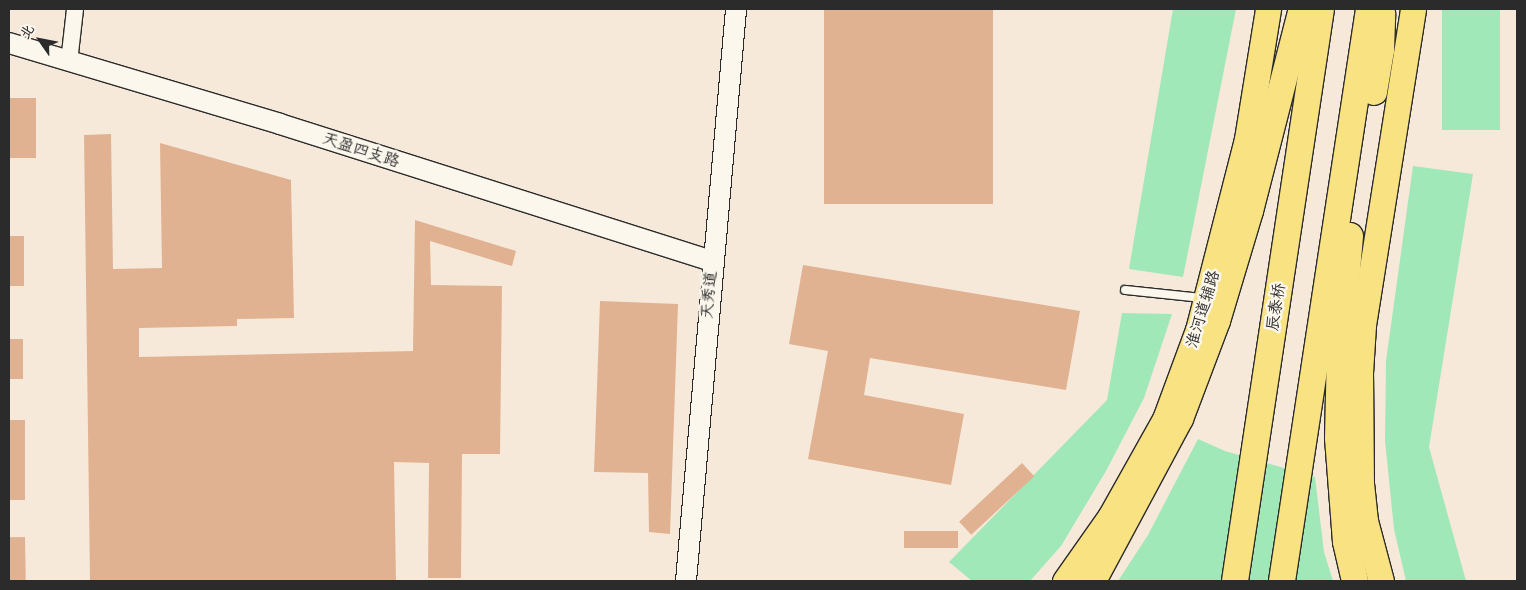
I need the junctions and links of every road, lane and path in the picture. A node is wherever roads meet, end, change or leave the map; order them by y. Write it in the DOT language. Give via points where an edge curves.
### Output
graph roads {
  1 [pos="75,9"];
  2 [pos="736,9"];
  3 [pos="1268,9"];
  4 [pos="1302,9"];
  5 [pos="1369,9"];
  6 [pos="1382,9"];
  7 [pos="1413,9"];
  8 [pos="1311,27"];
  9 [pos="9,43"];
  10 [pos="1372,46"];
  11 [pos="69,62"];
  12 [pos="712,261"];
  13 [pos="1125,290"];
  14 [pos="1208,298"];
  15 [pos="686,581"];
  16 [pos="1065,581"];
  17 [pos="1093,581"];
  18 [pos="1235,581"];
  19 [pos="1282,581"];
  20 [pos="1355,581"];
  21 [pos="1381,581"];
  1 -- 11 [label="street"];
  2 -- 12 [label="street, 天秀道"];
  3 -- 14 [label="main road, 淮河道辅路" via="1248,139"];
  4 -- 8 [label="highway"];
  5 -- 10 [label="highway"];
  6 -- 10 [label="highway"];
  7 -- 21 [label="main road" via="1363,325 1360,373 1361,485 1365,522"];
  8 -- 17 [label="highway" via="1217,321 1180,419"];
  8 -- 18 [label="highway, 辰泰桥"];
  9 -- 11 [label="street, 天盈四支路"];
  10 -- 19 [label="highway"];
  10 -- 20 [label="highway" via="1340,350 1340,488 1346,542"];
  11 -- 12 [label="street, 天盈四支路" via="280,124"];
  12 -- 15 [label="street, 天秀道"];
  13 -- 14 [label="lane"];
  14 -- 16 [label="main road, 淮河道辅路" via="1164,419 1110,517"];
}
